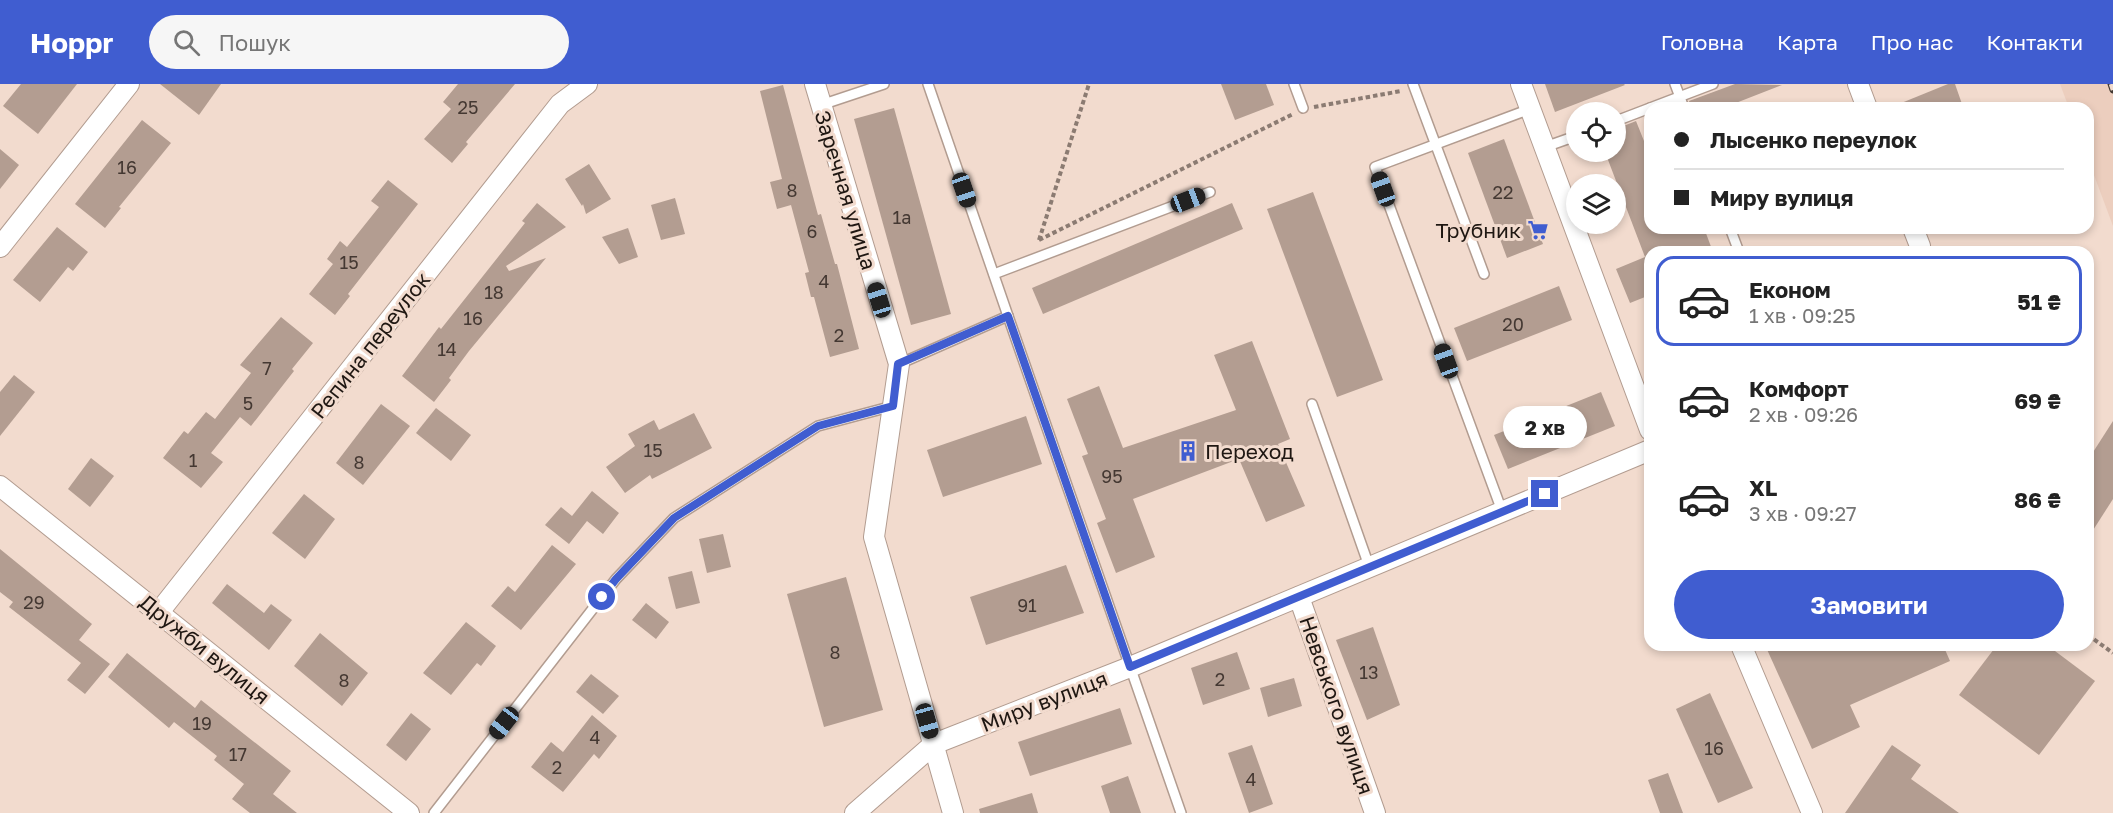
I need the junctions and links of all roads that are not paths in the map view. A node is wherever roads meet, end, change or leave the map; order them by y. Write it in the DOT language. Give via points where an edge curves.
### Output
graph roads {
  1 [pos="129,84"];
  2 [pos="587,84"];
  3 [pos="814,84"];
  4 [pos="884,84"];
  5 [pos="928,84"];
  6 [pos="1294,84"];
  7 [pos="1521,84"];
  8 [pos="1675,84"];
  9 [pos="1713,84"];
  10 [pos="1858,84"];
  11 [pos="1414,86"];
  12 [pos="1680,97"];
  13 [pos="1666,102"];
  14 [pos="1682,102"];
  15 [pos="1865,102"];
  16 [pos="820,105"];
  17 [pos="1304,108"];
  18 [pos="1530,109"];
  19 [pos="1644,110"];
  20 [pos="1626,117"];
  21 [pos="1566,140"];
  22 [pos="1436,144"];
  23 [pos="1545,147"];
  24 [pos="1210,192"];
  25 [pos="0,248"];
  26 [pos="994,274"];
  27 [pos="1484,274"];
  28 [pos="1008,316"];
  29 [pos="898,364"];
  30 [pos="1312,404"];
  31 [pos="893,406"];
  32 [pos="1644,414"];
  33 [pos="1644,452"];
  34 [pos="0,486"];
  35 [pos="1502,511"];
  36 [pos="1370,566"];
  37 [pos="1299,597"];
  38 [pos="159,612"];
  39 [pos="1743,651"];
  40 [pos="1130,667"];
  41 [pos="934,744"];
  42 [pos="409,813"];
  43 [pos="434,813"];
  44 [pos="855,813"];
  45 [pos="953,813"];
  46 [pos="1181,813"];
  47 [pos="1375,813"];
  48 [pos="1812,813"];
  1 -- 25 [label="street"];
  2 -- 38 [label="street, Репина переулок" via="560,104"];
  3 -- 16 [label="street, Заречная улица"];
  4 -- 16 [label="lane"];
  5 -- 26 [label="lane"];
  6 -- 17 [label="lane"];
  7 -- 18 [label="street"];
  8 -- 12 [label="lane"];
  9 -- 12 [label="lane"];
  10 -- 15 [label="street"];
  11 -- 22 [label="lane"];
  12 -- 13 [label="lane"];
  12 -- 14 [label="lane"];
  16 -- 29 [label="street, Заречная улица"];
  18 -- 22 [label="lane"];
  18 -- 23 [label="street"];
  19 -- 20 [label="lane"];
  21 -- 23 [label="lane"];
  22 -- 27 [label="lane"];
  22 -- 35 [label="lane" via="1375,167"];
  23 -- 32 [label="street"];
  24 -- 26 [label="lane"];
  26 -- 28 [label="lane"];
  28 -- 29 [label="lane"];
  28 -- 40 [label="lane"];
  29 -- 31 [label="street"];
  30 -- 36 [label="lane"];
  31 -- 41 [label="street" via="874,537"];
  31 -- 43 [label="lane" via="818,426 674,518 616,579"];
  33 -- 35 [label="street, Миру вулиця"];
  34 -- 38 [label="street, Дружби вулиця"];
  35 -- 36 [label="street, Миру вулиця"];
  36 -- 37 [label="street, Миру вулиця"];
  37 -- 40 [label="street, Миру вулиця"];
  37 -- 47 [label="street, Невського вулиця"];
  38 -- 42 [label="street, Дружби вулиця"];
  39 -- 48 [label="street"];
  40 -- 41 [label="street, Миру вулиця"];
  40 -- 46 [label="lane"];
  41 -- 44 [label="street, Миру вулиця"];
  41 -- 45 [label="street"];
}
